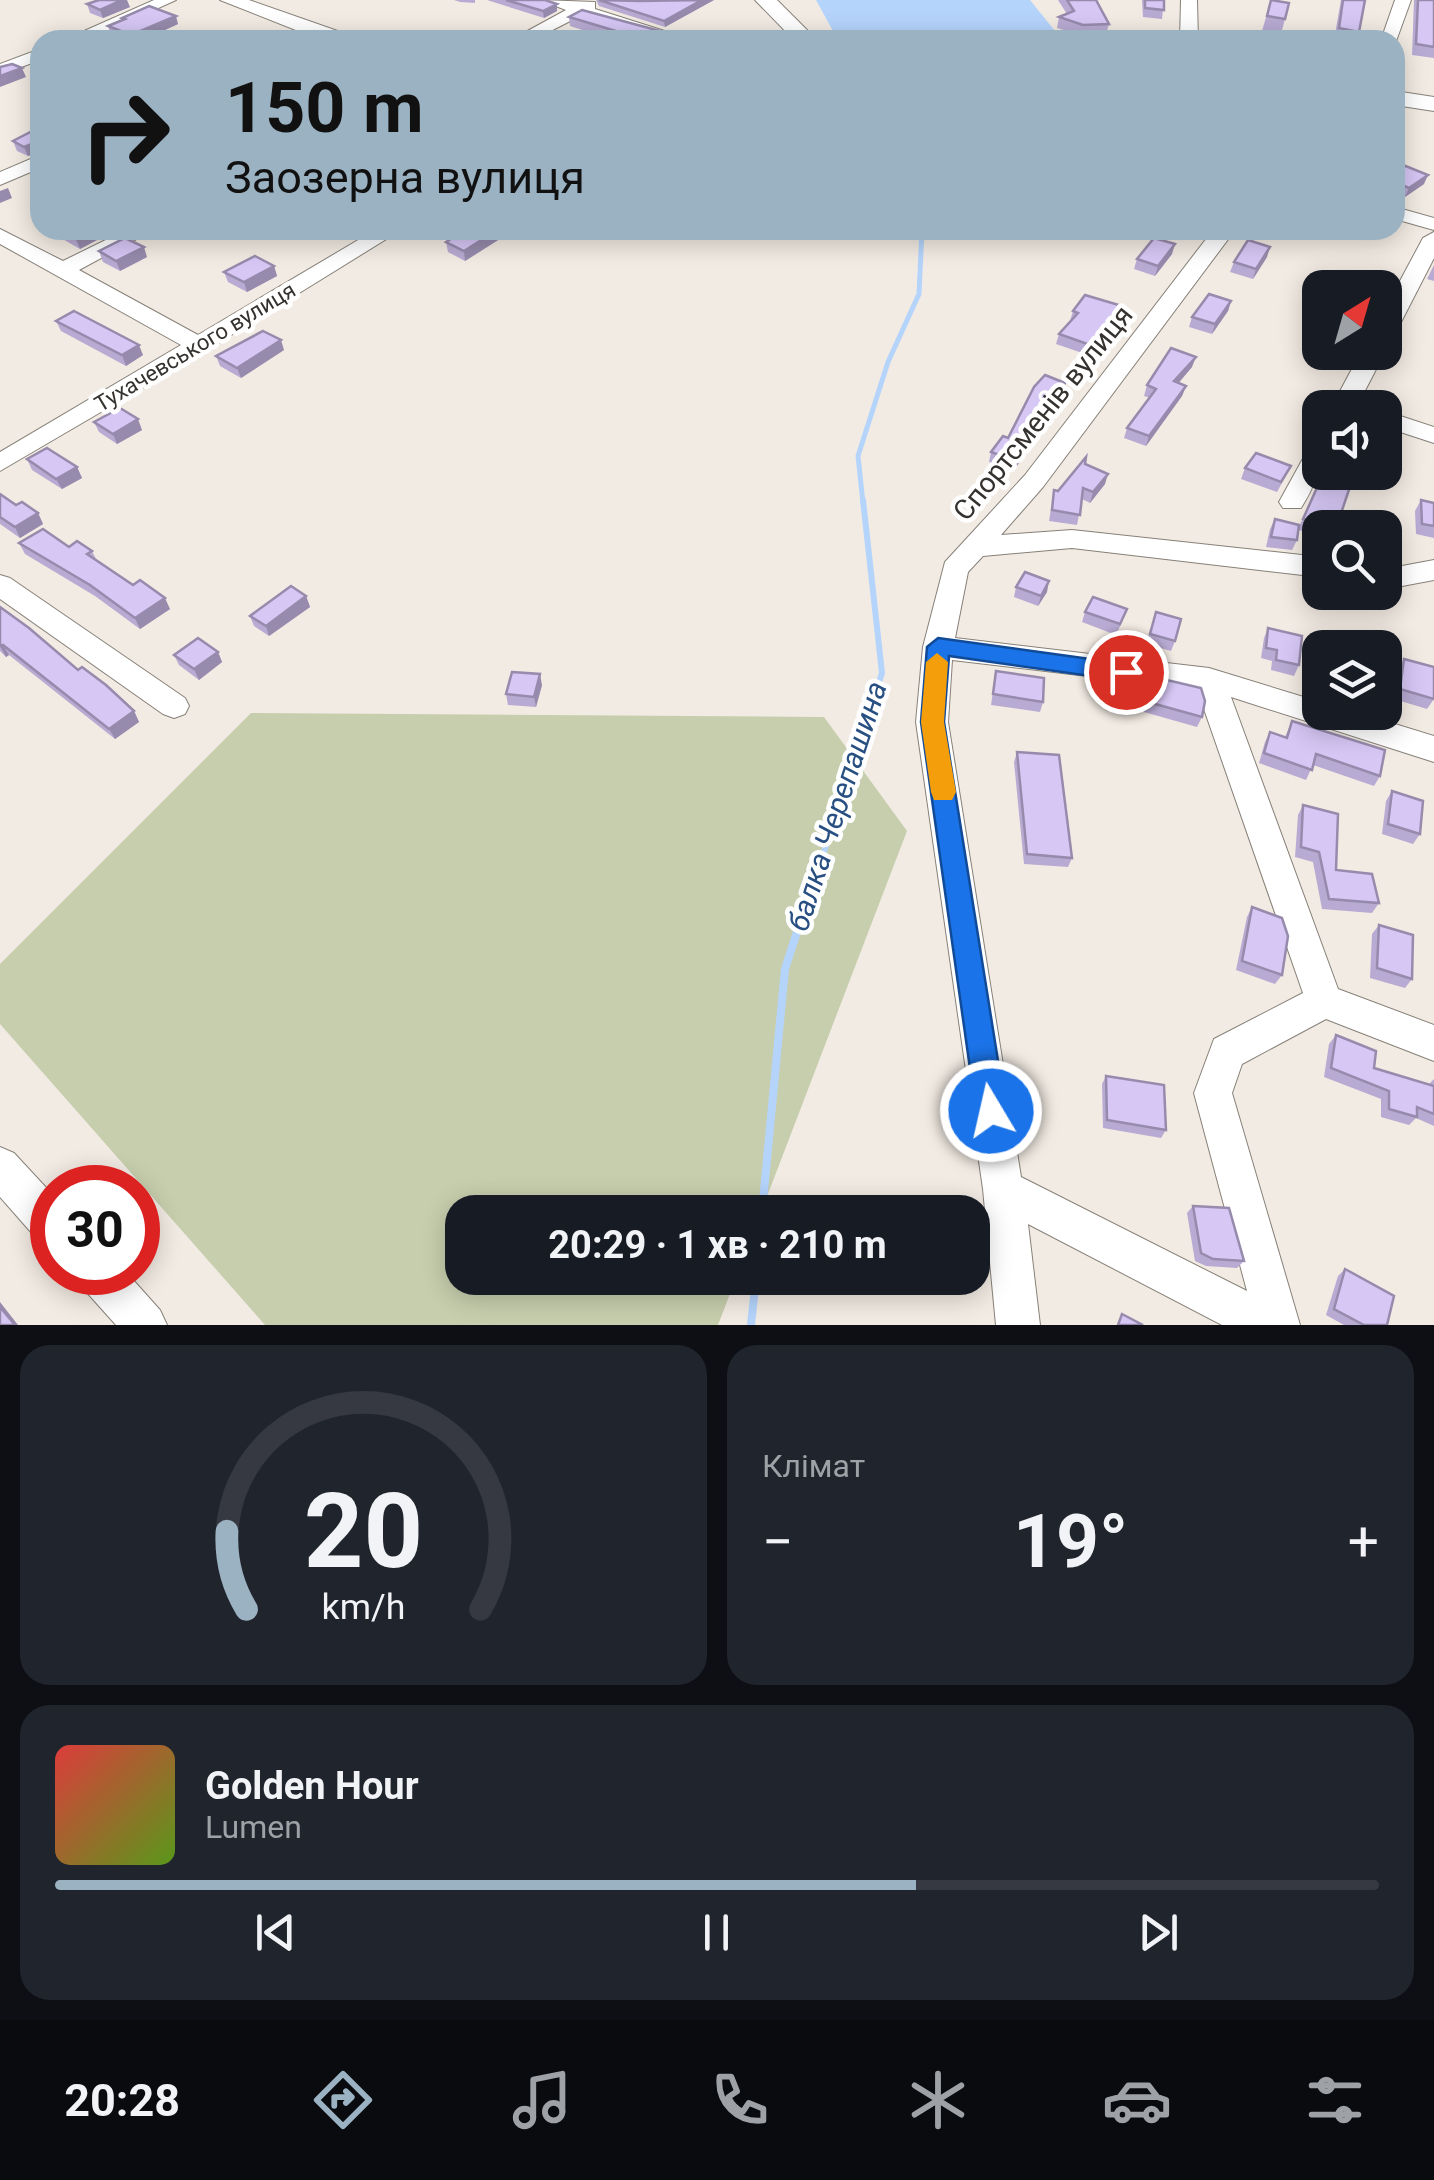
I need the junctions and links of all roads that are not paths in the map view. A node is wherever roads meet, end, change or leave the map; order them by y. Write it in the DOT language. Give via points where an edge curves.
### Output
graph roads {
  1 [pos="168,0"];
  2 [pos="230,0"];
  3 [pos="548,0"];
  4 [pos="598,0"];
  5 [pos="765,0"];
  6 [pos="1189,0"];
  7 [pos="1403,0"];
  8 [pos="580,10"];
  9 [pos="97,30"];
  10 [pos="305,30"];
  11 [pos="540,30"];
  12 [pos="649,30"];
  13 [pos="796,30"];
  14 [pos="1189,30"];
  15 [pos="1393,30"];
  16 [pos="0,52"];
  17 [pos="30,58"];
  18 [pos="30,58"];
  19 [pos="0,70"];
  20 [pos="1405,100"];
  21 [pos="1434,104"];
  22 [pos="30,166"];
  23 [pos="0,179"];
  24 [pos="1434,201"];
  25 [pos="1405,214"];
  26 [pos="1405,216"];
  27 [pos="1434,224"];
  28 [pos="0,235"];
  29 [pos="1434,238"];
  30 [pos="122,240"];
  31 [pos="373,240"];
  32 [pos="1216,240"];
  33 [pos="64,270"];
  34 [pos="1402,298"];
  35 [pos="199,345"];
  36 [pos="1402,425"];
  37 [pos="1434,435"];
  38 [pos="0,463"];
  39 [pos="1302,483"];
  40 [pos="1292,502"];
  41 [pos="974,547"];
  42 [pos="1302,565"];
  43 [pos="1434,570"];
  44 [pos="1402,576"];
  45 [pos="0,585"];
  46 [pos="938,647"];
  47 [pos="1209,680"];
  48 [pos="174,706"];
  49 [pos="1434,749"];
  50 [pos="1324,1001"];
  51 [pos="1434,1043"];
  52 [pos="0,1167"];
  53 [pos="1003,1189"];
  54 [pos="30,1200"];
  55 [pos="118,1295"];
  56 [pos="145,1325"];
  57 [pos="1018,1325"];
  58 [pos="1267,1325"];
  59 [pos="1278,1325"];
  1 -- 9 [label="street"];
  2 -- 10 [label="main road"];
  3 -- 8 [label="street"];
  4 -- 8 [label="street"];
  5 -- 13 [label="main road"];
  6 -- 14 [label="street"];
  7 -- 15 [label="street"];
  8 -- 11 [label="street"];
  8 -- 12 [label="street"];
  16 -- 17 [label="street"];
  18 -- 19 [label="street"];
  20 -- 21 [label="main road"];
  22 -- 23 [label="street"];
  24 -- 25 [label="street"];
  26 -- 27 [label="street"];
  28 -- 33 [label="street"];
  29 -- 34 [label="street"];
  30 -- 33 [label="street"];
  31 -- 35 [label="street, Тухачевського вулиця"];
  32 -- 41 [label="street, Спортсменів вулиця" via="1034,481"];
  33 -- 35 [label="street"];
  35 -- 38 [label="street, Тухачевського вулиця"];
  36 -- 37 [label="street"];
  39 -- 40 [label="street"];
  41 -- 42 [label="street" via="1072,539"];
  41 -- 46 [label="street, Спортсменів вулиця" via="954,569"];
  43 -- 44 [label="street"];
  45 -- 48 [label="street"];
  46 -- 47 [label="street"];
  46 -- 53 [label="street, Спортсменів вулиця" via="932,722"];
  47 -- 49 [label="street"];
  47 -- 50 [label="street"];
  50 -- 51 [label="street"];
  50 -- 59 [label="street" via="1227,1052 1214,1093"];
  52 -- 54 [label="street"];
  53 -- 57 [label="street, Спортсменів вулиця"];
  53 -- 58 [label="street"];
  55 -- 56 [label="street"];
}
